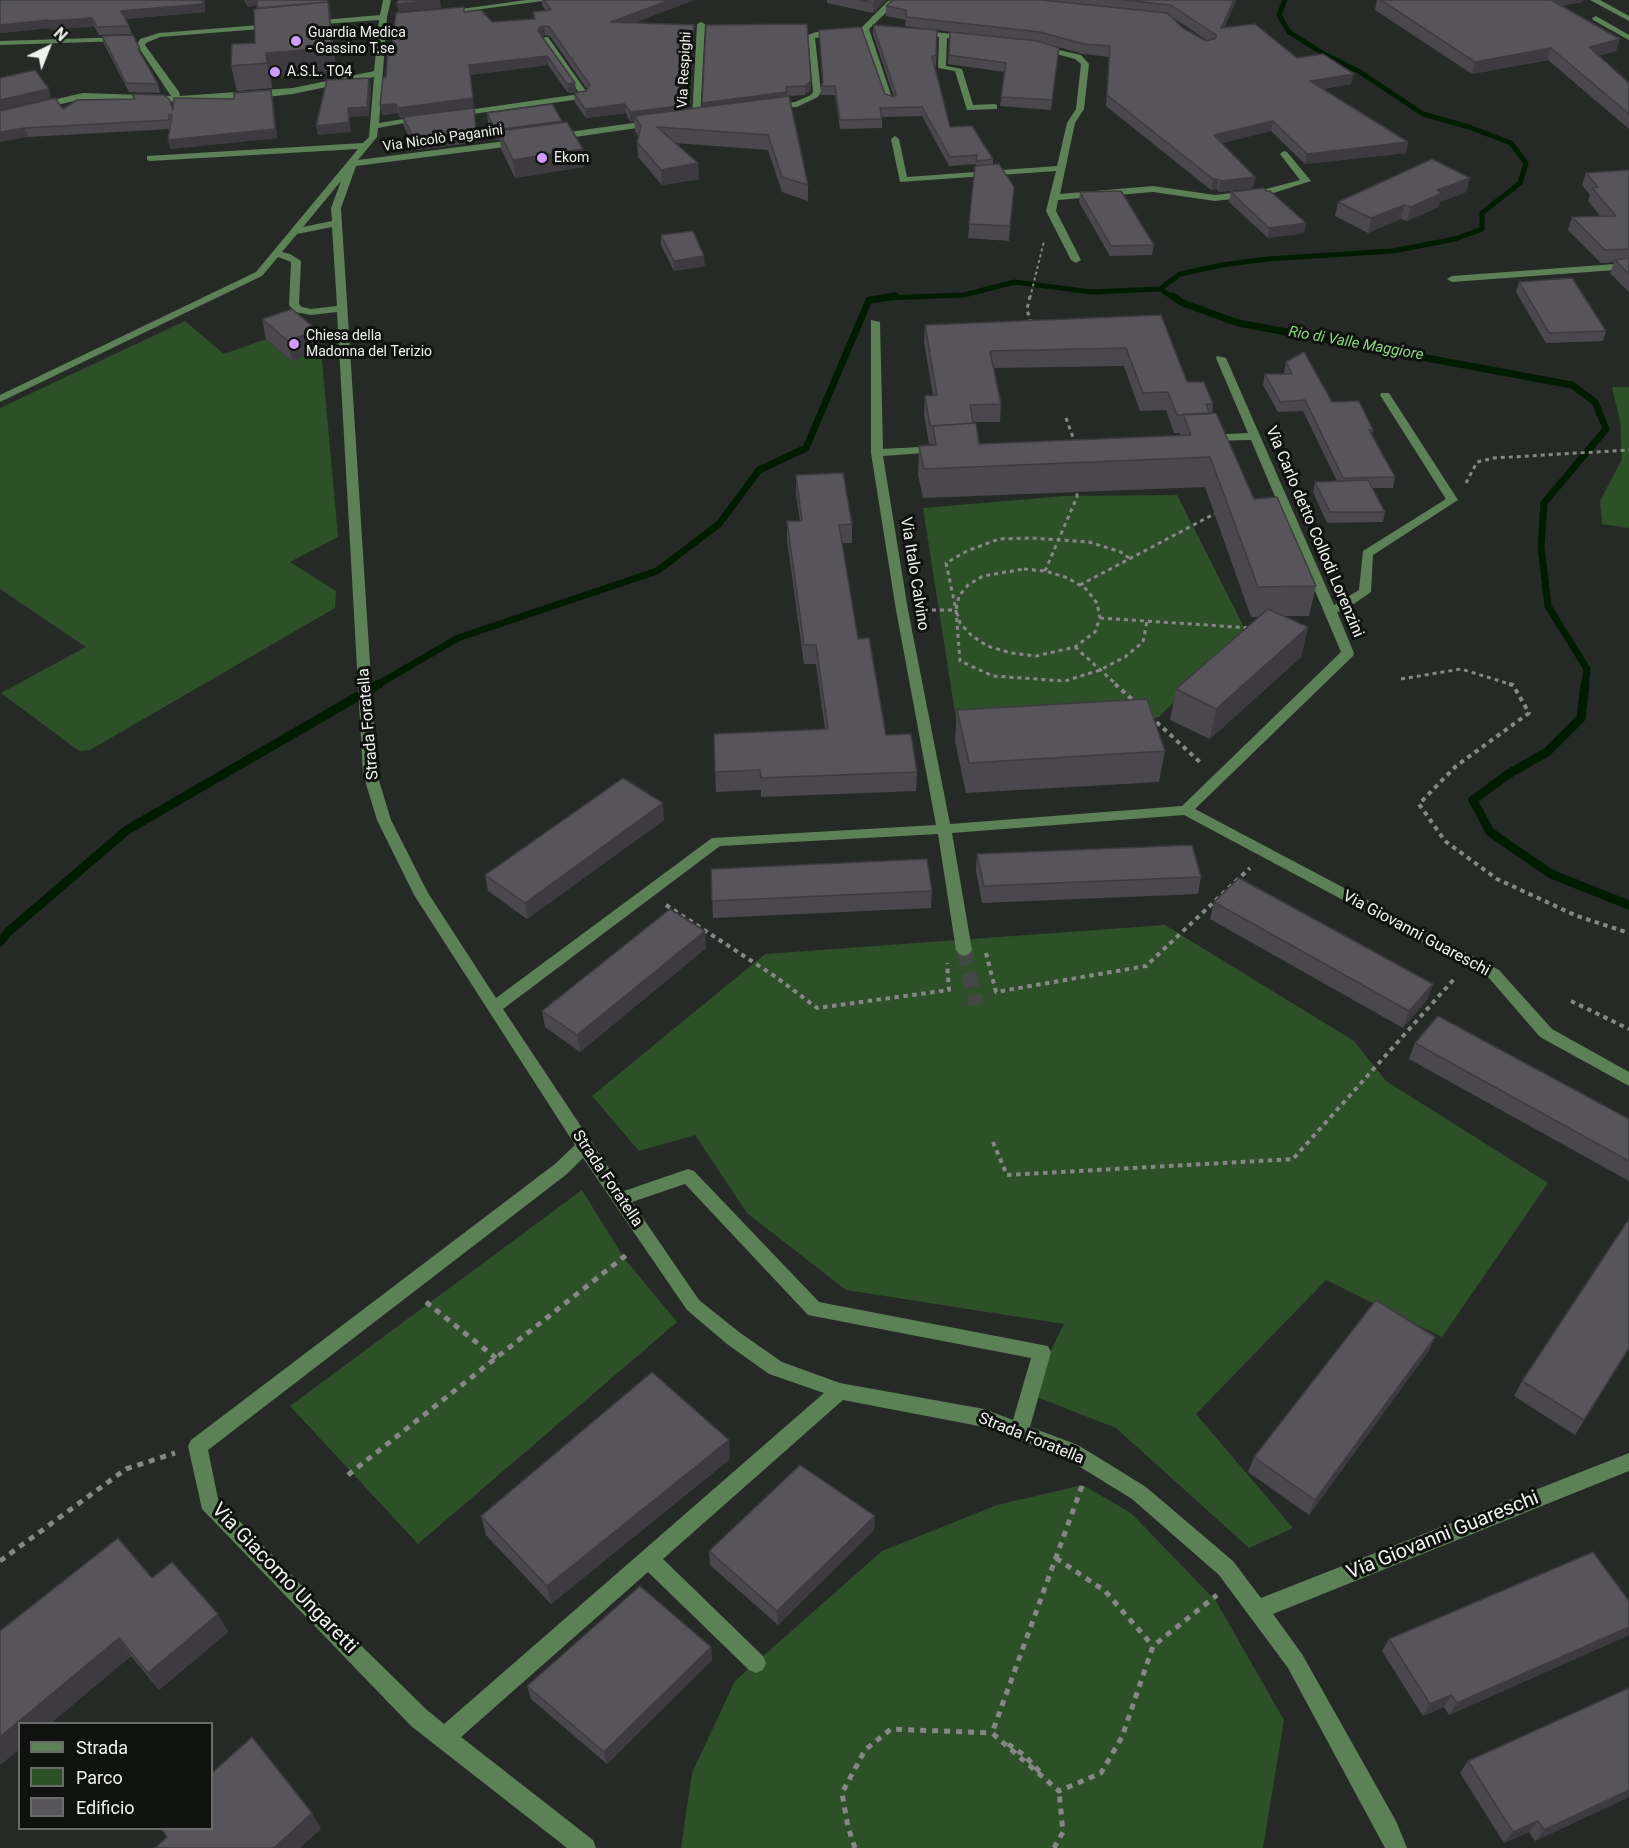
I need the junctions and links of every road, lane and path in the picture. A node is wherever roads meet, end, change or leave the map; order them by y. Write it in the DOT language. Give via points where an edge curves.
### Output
graph roads {
  1 [pos="387,0"];
  2 [pos="546,0"];
  3 [pos="901,0"];
  4 [pos="1594,0"];
  5 [pos="429,14"];
  6 [pos="383,18"];
  7 [pos="394,18"];
  8 [pos="1596,18"];
  9 [pos="1629,19"];
  10 [pos="302,23"];
  11 [pos="701,24"];
  12 [pos="278,25"];
  13 [pos="866,28"];
  14 [pos="878,28"];
  15 [pos="910,32"];
  16 [pos="943,35"];
  17 [pos="150,38"];
  18 [pos="1629,38"];
  19 [pos="545,39"];
  20 [pos="975,39"];
  21 [pos="0,43"];
  22 [pos="1028,45"];
  23 [pos="379,73"];
  24 [pos="176,99"];
  25 [pos="891,102"];
  26 [pos="994,107"];
  27 [pos="764,108"];
  28 [pos="0,115"];
  29 [pos="444,116"];
  30 [pos="707,116"];
  31 [pos="433,118"];
  32 [pos="696,118"];
  33 [pos="684,119"];
  34 [pos="661,123"];
  35 [pos="374,126"];
  36 [pos="544,139"];
  37 [pos="896,139"];
  38 [pos="532,140"];
  39 [pos="365,146"];
  40 [pos="1284,154"];
  41 [pos="150,158"];
  42 [pos="352,163"];
  43 [pos="1060,168"];
  44 [pos="1054,196"];
  45 [pos="336,208"];
  46 [pos="307,216"];
  47 [pos="336,223"];
  48 [pos="294,232"];
  49 [pos="276,254"];
  50 [pos="1076,260"];
  51 [pos="1629,266"];
  52 [pos="1034,278"];
  53 [pos="1452,279"];
  54 [pos="341,308"];
  55 [pos="875,322"];
  56 [pos="1033,330"];
  57 [pos="1221,358"];
  58 [pos="1385,395"];
  59 [pos="0,399"];
  60 [pos="1066,418"];
  61 [pos="1255,436"];
  62 [pos="1198,438"];
  63 [pos="946,449"];
  64 [pos="1629,450"];
  65 [pos="877,453"];
  66 [pos="1075,453"];
  67 [pos="1076,486"];
  68 [pos="1462,491"];
  69 [pos="1229,511"];
  70 [pos="1059,540"];
  71 [pos="1129,558"];
  72 [pos="1046,571"];
  73 [pos="1080,585"];
  74 [pos="902,610"];
  75 [pos="956,610"];
  76 [pos="1329,610"];
  77 [pos="1100,618"];
  78 [pos="1147,621"];
  79 [pos="1260,628"];
  80 [pos="1075,647"];
  81 [pos="1100,670"];
  82 [pos="1401,680"];
  83 [pos="1218,778"];
  84 [pos="1186,810"];
  85 [pos="944,829"];
  86 [pos="1265,853"];
  87 [pos="648,892"];
  88 [pos="1629,933"];
  89 [pos="964,950"];
  90 [pos="1469,962"];
  91 [pos="949,990"];
  92 [pos="1571,1001"];
  93 [pos="493,1008"];
  94 [pos="1629,1029"];
  95 [pos="1629,1080"];
  96 [pos="993,1142"];
  97 [pos="585,1146"];
  98 [pos="620,1199"];
  99 [pos="647,1238"];
  100 [pos="407,1286"];
  101 [pos="496,1358"];
  102 [pos="840,1391"];
  103 [pos="1018,1431"];
  104 [pos="198,1446"];
  105 [pos="1629,1462"];
  106 [pos="1091,1463"];
  107 [pos="348,1475"];
  108 [pos="1056,1558"];
  109 [pos="649,1559"];
  110 [pos="0,1561"];
  111 [pos="1235,1581"];
  112 [pos="1257,1610"];
  113 [pos="1153,1647"];
  114 [pos="756,1663"];
  115 [pos="992,1733"];
  116 [pos="444,1738"];
  117 [pos="1059,1791"];
  118 [pos="585,1848"];
  119 [pos="855,1848"];
  120 [pos="1054,1848"];
  121 [pos="1396,1848"];
  1 -- 6 [label="street"];
  2 -- 5 [label="street"];
  3 -- 13 [label="street" via="891,3"];
  4 -- 9 [label="street"];
  6 -- 7 [label="street"];
  6 -- 10 [label="street"];
  6 -- 23 [label="street"];
  8 -- 18 [label="street"];
  11 -- 32 [label="street, Via Respighi"];
  12 -- 17 [label="street"];
  13 -- 14 [label="street"];
  13 -- 25 [label="street"];
  13 -- 27 [label="street" via="812,37 817,92 814,97 797,104"];
  15 -- 16 [label="street"];
  16 -- 20 [label="street"];
  16 -- 26 [label="street" via="942,68 958,69 970,108"];
  17 -- 21 [label="street"];
  17 -- 24 [label="street" via="141,45"];
  19 -- 29 [label="street" via="585,96"];
  22 -- 43 [label="street" via="1078,57 1085,64 1080,109 1071,123"];
  23 -- 24 [label="street" via="293,91"];
  23 -- 35 [label="street"];
  24 -- 28 [label="street" via="83,96"];
  30 -- 32 [label="street"];
  31 -- 35 [label="street"];
  32 -- 33 [label="street"];
  34 -- 36 [label="street"];
  35 -- 39 [label="street" via="373,137"];
  37 -- 43 [label="street" via="903,180"];
  38 -- 42 [label="street, Via Nicolò Paganini"];
  39 -- 41 [label="street"];
  39 -- 42 [label="street"];
  40 -- 44 [label="street" via="1306,181 1267,192 1215,198 1153,189"];
  42 -- 45 [label="street, Strada Foratella"];
  42 -- 46 [label="street"];
  43 -- 44 [label="street"];
  44 -- 50 [label="street" via="1051,211"];
  45 -- 46 [label="street"];
  45 -- 47 [label="street, Strada Foratella"];
  46 -- 48 [label="street"];
  47 -- 48 [label="street"];
  47 -- 54 [label="street, Strada Foratella"];
  48 -- 49 [label="street"];
  49 -- 54 [label="street" via="296,261 294,305 299,310"];
  49 -- 59 [label="street" via="259,274"];
  51 -- 53 [label="street"];
  52 -- 56 [label="path" via="1027,309"];
  54 -- 93 [label="street, Strada Foratella" via="370,774 384,820 421,895"];
  55 -- 65 [label="street, Via Italo Calvino"];
  57 -- 61 [label="street, Via Carlo detto Collodi Lorenzini"];
  58 -- 76 [label="street" via="1452,500 1367,554 1365,592"];
  60 -- 66 [label="path"];
  61 -- 62 [label="street"];
  61 -- 76 [label="street, Via Carlo detto Collodi Lorenzini"];
  63 -- 65 [label="street"];
  64 -- 68 [label="path" via="1494,458 1478,462"];
  65 -- 74 [label="street, Via Italo Calvino"];
  67 -- 70 [label="path" via="1077,497"];
  69 -- 71 [label="path" via="1218,512"];
  70 -- 71 [label="path" via="1089,542"];
  70 -- 72 [label="path"];
  70 -- 75 [label="path" via="999,539 946,563"];
  71 -- 73 [label="path"];
  72 -- 73 [label="path"];
  72 -- 75 [label="path" via="1023,569 983,576 959,596"];
  73 -- 77 [label="path" via="1097,603"];
  74 -- 75 [label="path"];
  74 -- 85 [label="street, Via Italo Calvino"];
  75 -- 80 [label="path" via="960,623 987,646 1036,656"];
  75 -- 81 [label="path" via="960,661 993,676 1065,681"];
  76 -- 83 [label="street, Via Carlo detto Collodi Lorenzini" via="1348,653"];
  77 -- 78 [label="path"];
  77 -- 80 [label="path" via="1095,632"];
  78 -- 79 [label="path"];
  78 -- 81 [label="path" via="1143,642"];
  80 -- 81 [label="path"];
  81 -- 83 [label="path"];
  82 -- 88 [label="path" via="1461,669 1513,685 1529,713 1456,766 1419,804 1445,841 1497,879 1577,916"];
  83 -- 84 [label="street, Via Carlo detto Collodi Lorenzini"];
  84 -- 85 [label="street"];
  84 -- 86 [label="street, Via Giovanni Guareschi"];
  85 -- 87 [label="street" via="717,841"];
  85 -- 89 [label="street, Via Italo Calvino"];
  86 -- 89 [label="path" via="1146,966 996,992 986,951"];
  86 -- 90 [label="street, Via Giovanni Guareschi"];
  87 -- 91 [label="path" via="817,1008"];
  87 -- 93 [label="street"];
  90 -- 95 [label="street, Via Giovanni Guareschi" via="1494,974 1546,1034"];
  90 -- 96 [label="path" via="1293,1159 1007,1175"];
  92 -- 94 [label="path"];
  93 -- 97 [label="street, Strada Foratella"];
  97 -- 98 [label="street, Strada Foratella"];
  97 -- 100 [label="street" via="561,1169"];
  98 -- 99 [label="street, Strada Foratella"];
  98 -- 103 [label="street" via="688,1176 814,1309 1041,1352"];
  99 -- 101 [label="path"];
  99 -- 102 [label="street, Strada Foratella" via="693,1305 733,1338 776,1368"];
  100 -- 101 [label="path"];
  100 -- 104 [label="street"];
  101 -- 107 [label="path"];
  102 -- 103 [label="street, Strada Foratella" via="984,1418"];
  102 -- 109 [label="street"];
  103 -- 106 [label="street, Strada Foratella"];
  104 -- 110 [label="path" via="126,1469"];
  104 -- 116 [label="street, Via Giacomo Ungaretti" via="209,1503 419,1718"];
  105 -- 112 [label="street, Via Giovanni Guareschi"];
  106 -- 108 [label="path"];
  106 -- 111 [label="street, Strada Foratella" via="1139,1493 1226,1568"];
  108 -- 113 [label="path" via="1106,1591"];
  108 -- 115 [label="path"];
  109 -- 114 [label="street"];
  109 -- 116 [label="street"];
  111 -- 112 [label="street, Strada Foratella"];
  111 -- 113 [label="path"];
  112 -- 121 [label="street, Strada Foratella" via="1294,1661"];
  113 -- 117 [label="path" via="1122,1737 1101,1773"];
  115 -- 117 [label="path" via="1024,1755"];
  115 -- 119 [label="path" via="891,1729 865,1750 842,1793"];
  116 -- 118 [label="street, Via Giacomo Ungaretti"];
  117 -- 120 [label="path" via="1063,1832"];
}
